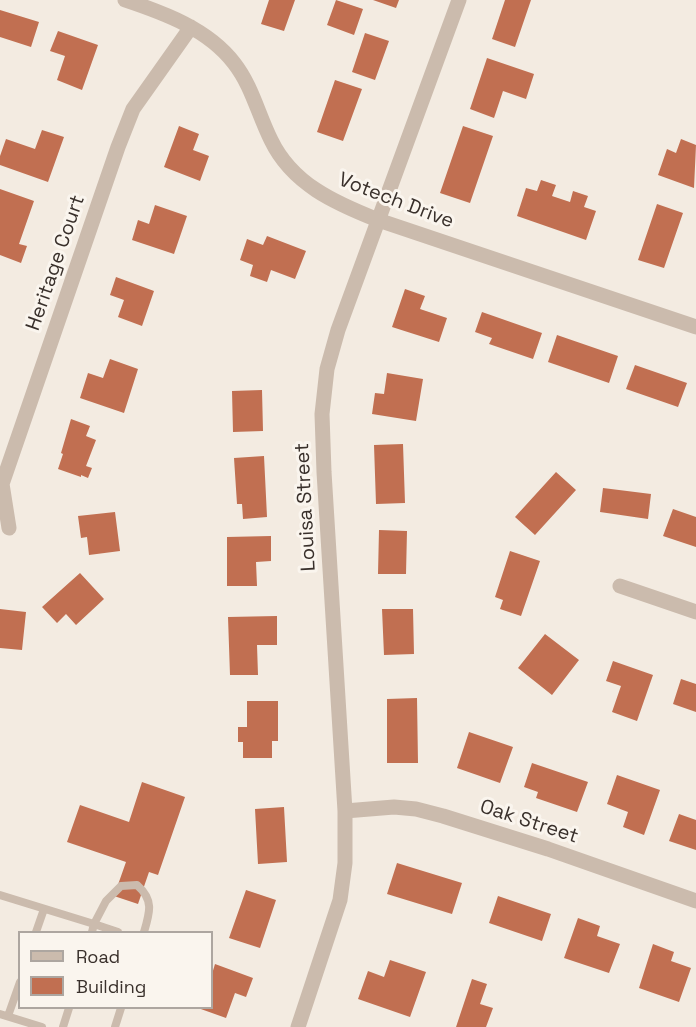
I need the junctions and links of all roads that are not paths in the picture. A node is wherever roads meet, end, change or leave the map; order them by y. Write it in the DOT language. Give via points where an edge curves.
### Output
graph roads {
  1 [pos="125,0"];
  2 [pos="459,0"];
  3 [pos="191,27"];
  4 [pos="378,220"];
  5 [pos="696,327"];
  6 [pos="9,528"];
  7 [pos="620,586"];
  8 [pos="696,612"];
  9 [pos="345,811"];
  10 [pos="0,895"];
  11 [pos="696,900"];
  12 [pos="44,909"];
  13 [pos="93,928"];
  14 [pos="37,931"];
  15 [pos="108,931"];
  16 [pos="145,931"];
  17 [pos="18,986"];
  18 [pos="69,1009"];
  19 [pos="121,1009"];
  20 [pos="4,1015"];
  21 [pos="42,1027"];
  22 [pos="63,1027"];
  23 [pos="115,1027"];
  24 [pos="298,1027"];
  1 -- 3 [label="street, Votech Drive"];
  2 -- 4 [label="street, Louisa Street"];
  3 -- 4 [label="street, Votech Drive" via="213,42 248,82 271,141 287,165 310,187"];
  3 -- 6 [label="street, Heritage Court" via="133,109 118,147 2,484"];
  4 -- 5 [label="street, Votech Drive"];
  4 -- 9 [label="street, Louisa Street" via="338,330 327,369 322,414"];
  7 -- 8 [label="street"];
  9 -- 11 [label="street, Oak Street" via="416,809"];
  9 -- 24 [label="street, Louisa Street" via="340,900"];
  10 -- 12 [label="lane"];
  12 -- 13 [label="lane"];
  12 -- 14 [label="lane"];
  13 -- 15 [label="lane"];
  13 -- 16 [label="lane" via="106,901 121,886 136,885 147,894 150,911"];
  17 -- 20 [label="lane"];
  18 -- 22 [label="lane"];
  19 -- 23 [label="lane"];
  20 -- 21 [label="lane"];
}
